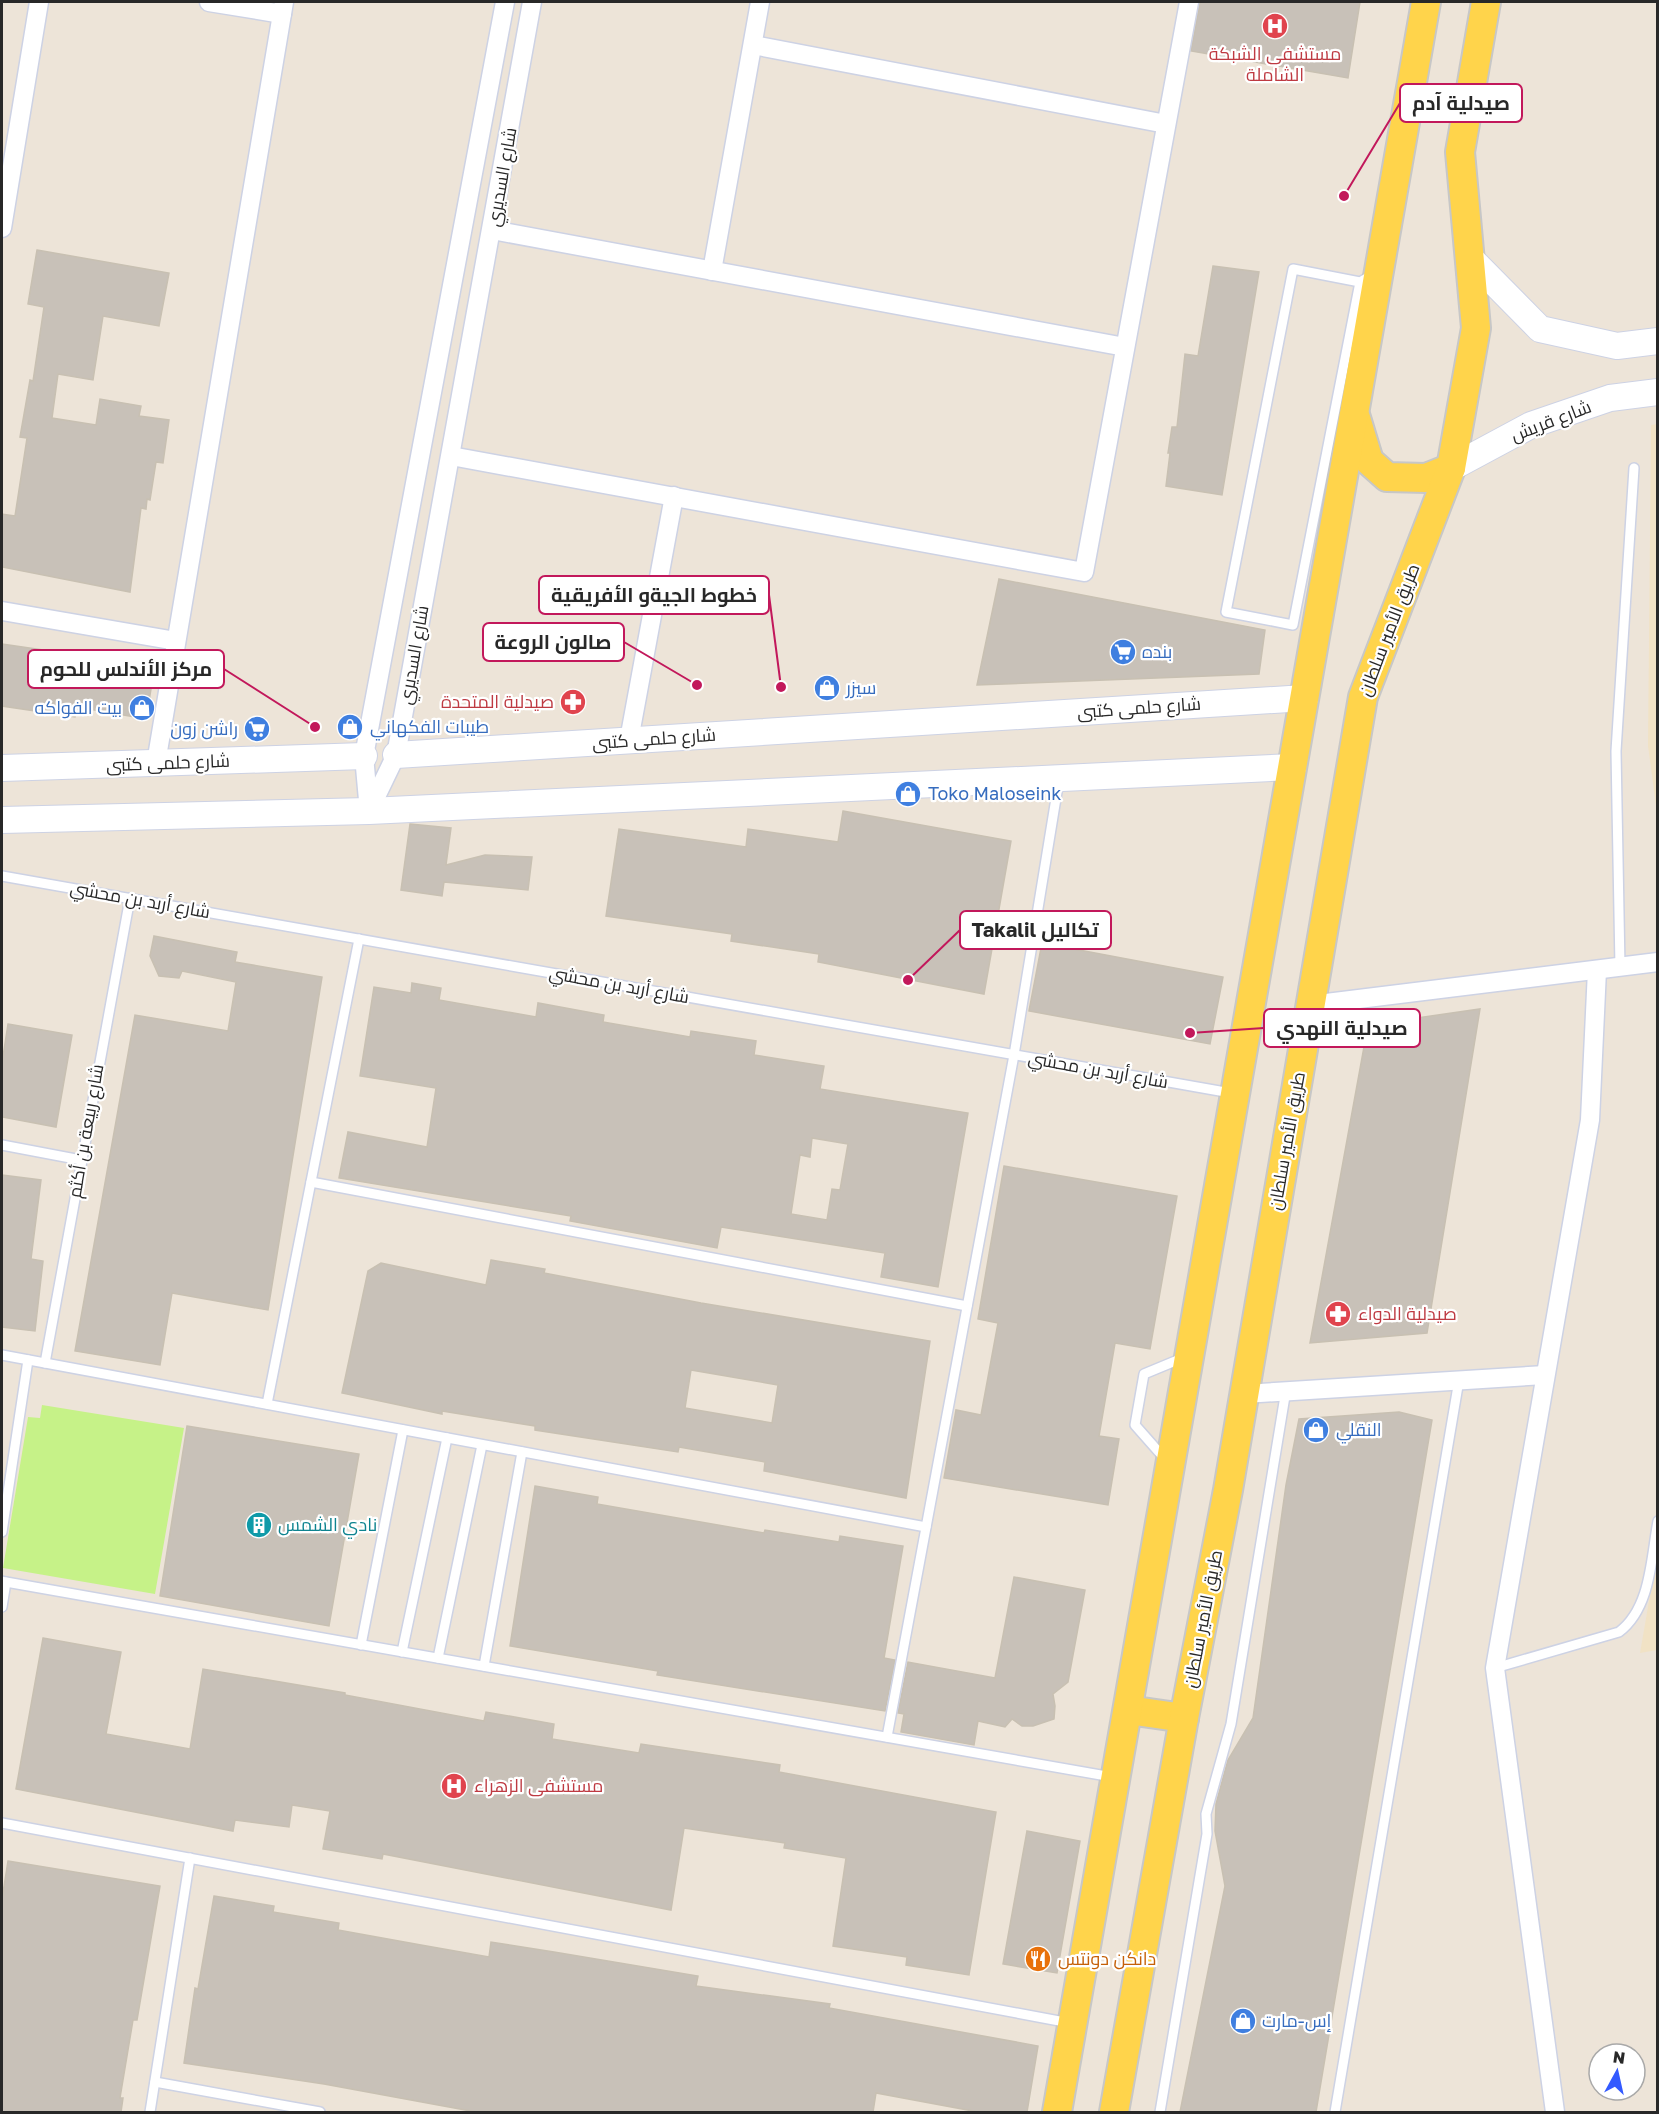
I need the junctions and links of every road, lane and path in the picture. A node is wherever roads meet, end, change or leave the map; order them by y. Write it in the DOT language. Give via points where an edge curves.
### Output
graph roads {
  1 [pos="39,2"];
  2 [pos="209,2"];
  3 [pos="505,2"];
  4 [pos="532,2"];
  5 [pos="760,2"];
  6 [pos="1189,2"];
  7 [pos="1426,2"];
  8 [pos="1486,2"];
  9 [pos="283,8"];
  10 [pos="753,45"];
  11 [pos="1166,124"];
  12 [pos="2,228"];
  13 [pos="492,230"];
  14 [pos="1471,259"];
  15 [pos="712,271"];
  16 [pos="1370,276"];
  17 [pos="1658,341"];
  18 [pos="1125,347"];
  19 [pos="1658,392"];
  20 [pos="1354,413"];
  21 [pos="451,456"];
  22 [pos="1451,468"];
  23 [pos="1634,468"];
  24 [pos="674,496"];
  25 [pos="2,611"];
  26 [pos="1306,621"];
  27 [pos="176,642"];
  28 [pos="1305,698"];
  29 [pos="629,740"];
  30 [pos="396,755"];
  31 [pos="364,756"];
  32 [pos="156,763"];
  33 [pos="1293,767"];
  34 [pos="2,768"];
  35 [pos="1059,779"];
  36 [pos="369,812"];
  37 [pos="2,819"];
  38 [pos="2,876"];
  39 [pos="130,898"];
  40 [pos="359,939"];
  41 [pos="1658,962"];
  42 [pos="1620,967"];
  43 [pos="1597,970"];
  44 [pos="1310,1005"];
  45 [pos="1014,1055"];
  46 [pos="1236,1094"];
  47 [pos="2,1145"];
  48 [pos="81,1160"];
  49 [pos="311,1182"];
  50 [pos="967,1306"];
  51 [pos="2,1355"];
  52 [pos="1190,1355"];
  53 [pos="28,1360"];
  54 [pos="45,1363"];
  55 [pos="1545,1375"];
  56 [pos="1459,1380"];
  57 [pos="1286,1390"];
  58 [pos="1244,1394"];
  59 [pos="267,1404"];
  60 [pos="403,1430"];
  61 [pos="447,1438"];
  62 [pos="482,1445"];
  63 [pos="522,1452"];
  64 [pos="1171,1466"];
  65 [pos="1658,1521"];
  66 [pos="926,1527"];
  67 [pos="2,1532"];
  68 [pos="4,1582"];
  69 [pos="2,1607"];
  70 [pos="361,1645"];
  71 [pos="402,1652"];
  72 [pos="438,1658"];
  73 [pos="484,1666"];
  74 [pos="1496,1668"];
  75 [pos="1128,1710"];
  76 [pos="1184,1718"];
  77 [pos="887,1737"];
  78 [pos="1116,1778"];
  79 [pos="2,1823"];
  80 [pos="190,1858"];
  81 [pos="1073,2023"];
  82 [pos="155,2082"];
  83 [pos="150,2112"];
  84 [pos="320,2112"];
  85 [pos="1057,2112"];
  86 [pos="1114,2112"];
  87 [pos="1160,2112"];
  88 [pos="1335,2112"];
  89 [pos="1555,2112"];
  1 -- 12 [label="street"];
  2 -- 9 [label="street"];
  3 -- 31 [label="street, شارع السديري"];
  4 -- 13 [label="street, شارع السديري"];
  5 -- 10 [label="street"];
  6 -- 11 [label="street"];
  7 -- 16 [label="main road"];
  8 -- 14 [label="main road, طريق الأمير سلطان" via="1460,152"];
  9 -- 27 [label="street"];
  10 -- 11 [label="street"];
  10 -- 15 [label="street"];
  11 -- 18 [label="street"];
  13 -- 15 [label="street"];
  13 -- 21 [label="street, شارع السديري"];
  14 -- 17 [label="street" via="1540,329 1617,346"];
  14 -- 22 [label="main road, طريق الأمير سلطان" via="1476,328"];
  15 -- 18 [label="street"];
  16 -- 20 [label="main road"];
  16 -- 26 [label="lane"];
  16 -- 26 [label="lane" via="1293,269 1226,612 1293,625"];
  18 -- 24 [label="street" via="1084,572"];
  19 -- 22 [label="street, شارع قريش" via="1610,398 1531,425"];
  20 -- 22 [label="main road" via="1368,460 1387,477 1426,478"];
  20 -- 26 [label="main road"];
  21 -- 24 [label="street"];
  21 -- 30 [label="street, شارع السديري"];
  22 -- 44 [label="main road, طريق الأمير سلطان" via="1363,697"];
  23 -- 42 [label="lane" via="1616,751"];
  24 -- 29 [label="street"];
  25 -- 27 [label="street"];
  26 -- 28 [label="main road"];
  27 -- 32 [label="street"];
  28 -- 29 [label="street, شارع حلمى كتبى"];
  28 -- 33 [label="main road"];
  29 -- 30 [label="street, شارع حلمى كتبى"];
  30 -- 31 [label="street, شارع حلمى كتبى"];
  30 -- 36 [label="street, شارع السديري"];
  31 -- 32 [label="street, شارع حلمى كتبى"];
  31 -- 36 [label="street, شارع السديري"];
  32 -- 34 [label="street, شارع حلمى كتبى"];
  33 -- 35 [label="street"];
  33 -- 46 [label="main road"];
  35 -- 36 [label="street"];
  35 -- 45 [label="lane"];
  36 -- 37 [label="street"];
  38 -- 39 [label="lane, شارع أربد بن محشي"];
  39 -- 40 [label="lane, شارع أربد بن محشي"];
  39 -- 48 [label="lane, شارع ربيعة بن أكثم"];
  40 -- 45 [label="lane, شارع أربد بن محشي"];
  40 -- 49 [label="lane"];
  41 -- 42 [label="street"];
  42 -- 43 [label="street"];
  43 -- 44 [label="street"];
  43 -- 55 [label="street" via="1590,1120"];
  44 -- 58 [label="main road, طريق الأمير سلطان"];
  45 -- 46 [label="lane, شارع أربد بن محشي"];
  45 -- 50 [label="lane"];
  46 -- 52 [label="main road"];
  47 -- 48 [label="lane"];
  48 -- 54 [label="lane, شارع ربيعة بن أكثم"];
  49 -- 50 [label="lane"];
  49 -- 59 [label="lane"];
  50 -- 66 [label="lane"];
  51 -- 53 [label="lane"];
  52 -- 64 [label="main road"];
  52 -- 64 [label="lane" via="1144,1374 1140,1394 1135,1425"];
  53 -- 54 [label="lane"];
  53 -- 67 [label="lane"];
  54 -- 59 [label="lane"];
  55 -- 56 [label="street"];
  55 -- 74 [label="street"];
  56 -- 57 [label="street"];
  56 -- 88 [label="lane"];
  57 -- 58 [label="street"];
  57 -- 87 [label="lane" via="1231,1724 1206,1814 1207,1834"];
  58 -- 76 [label="main road, طريق الأمير سلطان"];
  59 -- 60 [label="lane"];
  60 -- 61 [label="lane"];
  60 -- 70 [label="lane"];
  61 -- 62 [label="lane"];
  61 -- 71 [label="lane"];
  62 -- 63 [label="lane"];
  62 -- 72 [label="lane"];
  63 -- 66 [label="lane"];
  63 -- 73 [label="lane"];
  64 -- 75 [label="main road"];
  65 -- 74 [label="lane" via="1642,1603 1631,1623 1619,1632"];
  66 -- 77 [label="lane"];
  68 -- 69 [label="lane"];
  68 -- 70 [label="lane"];
  70 -- 71 [label="lane"];
  71 -- 72 [label="lane"];
  72 -- 73 [label="lane"];
  73 -- 77 [label="lane"];
  74 -- 89 [label="street"];
  75 -- 76 [label="main road"];
  75 -- 78 [label="main road"];
  76 -- 86 [label="main road, طريق الأمير سلطان"];
  77 -- 78 [label="lane"];
  78 -- 81 [label="main road"];
  79 -- 80 [label="lane"];
  80 -- 81 [label="lane"];
  80 -- 82 [label="lane"];
  81 -- 85 [label="main road"];
  82 -- 83 [label="lane"];
  82 -- 84 [label="lane"];
}
